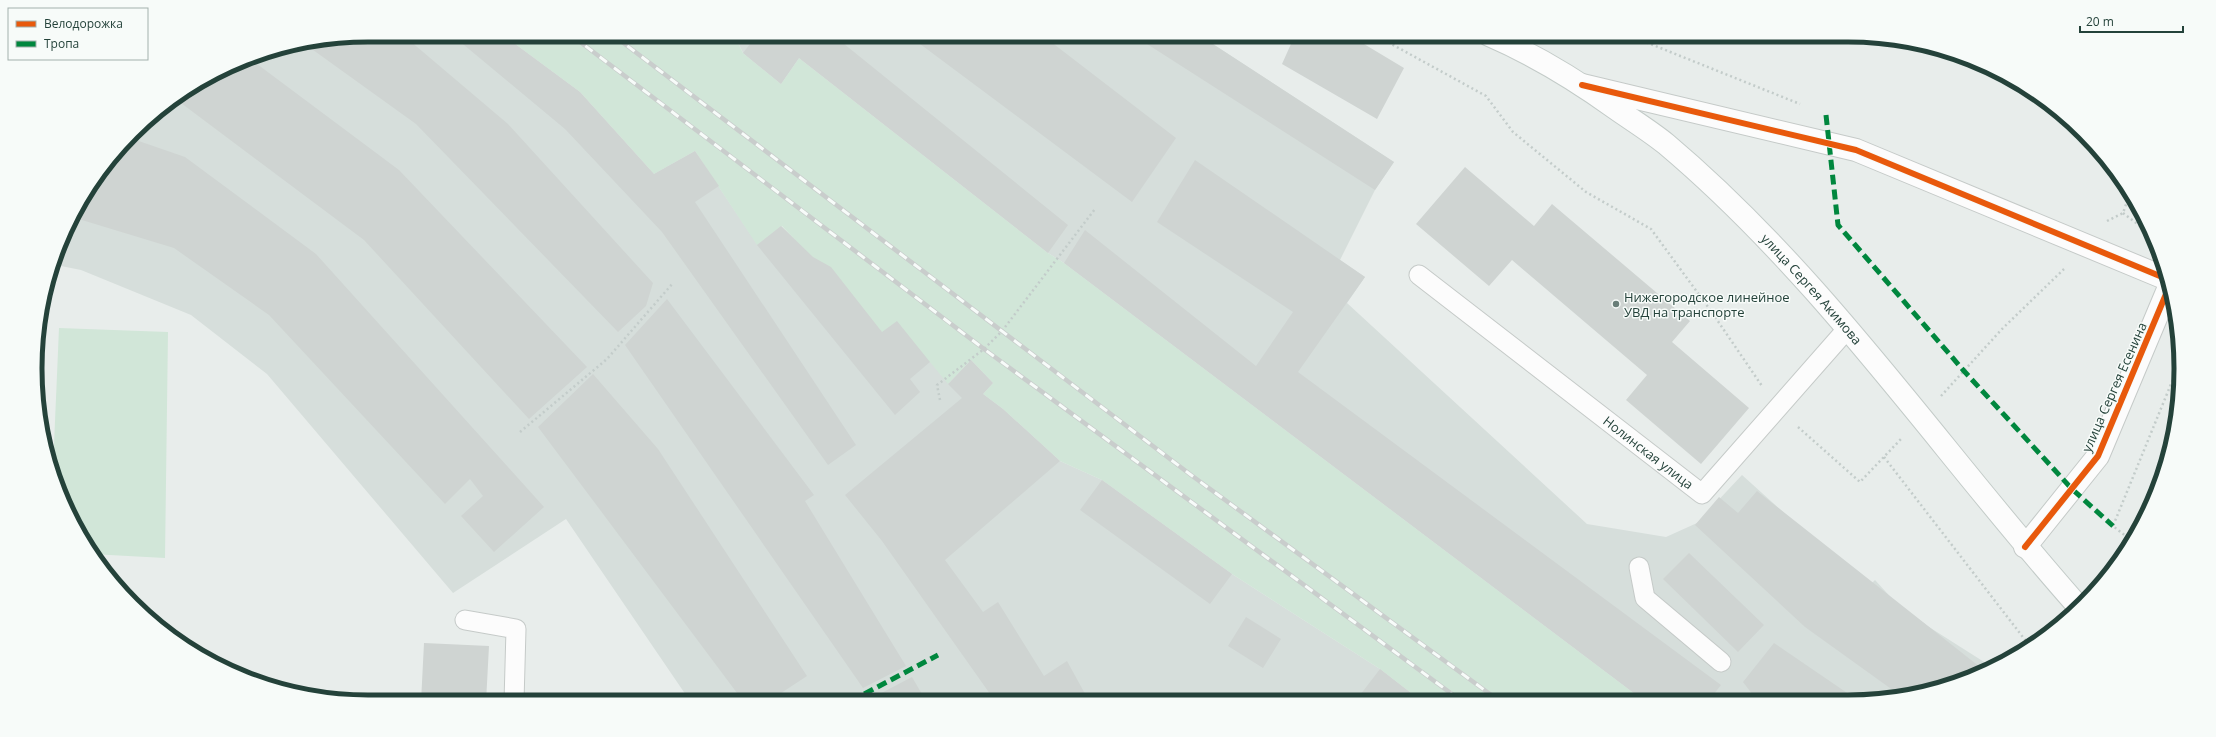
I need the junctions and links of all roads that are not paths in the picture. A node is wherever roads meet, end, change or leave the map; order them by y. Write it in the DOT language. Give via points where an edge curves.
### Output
graph roads {
  1 [pos="1502,42"];
  2 [pos="1582,85"];
  3 [pos="1419,275"];
  4 [pos="2161,276"];
  5 [pos="2166,296"];
  6 [pos="1848,328"];
  7 [pos="2026,547"];
  8 [pos="1639,567"];
  9 [pos="2075,602"];
  10 [pos="465,620"];
  11 [pos="1721,662"];
  12 [pos="514,695"];
  1 -- 2 [label="street, улица Сергея Акимова"];
  2 -- 4 [label="street" via="1856,150"];
  2 -- 6 [label="street, улица Сергея Акимова" via="1664,143 1741,211"];
  3 -- 6 [label="lane, Нолинская улица" via="1702,494"];
  5 -- 7 [label="street, улица Сергея Есенина" via="2098,456"];
  6 -- 7 [label="street, улица Сергея Акимова"];
  7 -- 9 [label="street, улица Сергея Акимова"];
  8 -- 11 [label="lane" via="1646,598"];
  10 -- 12 [label="lane" via="516,630"];
}
